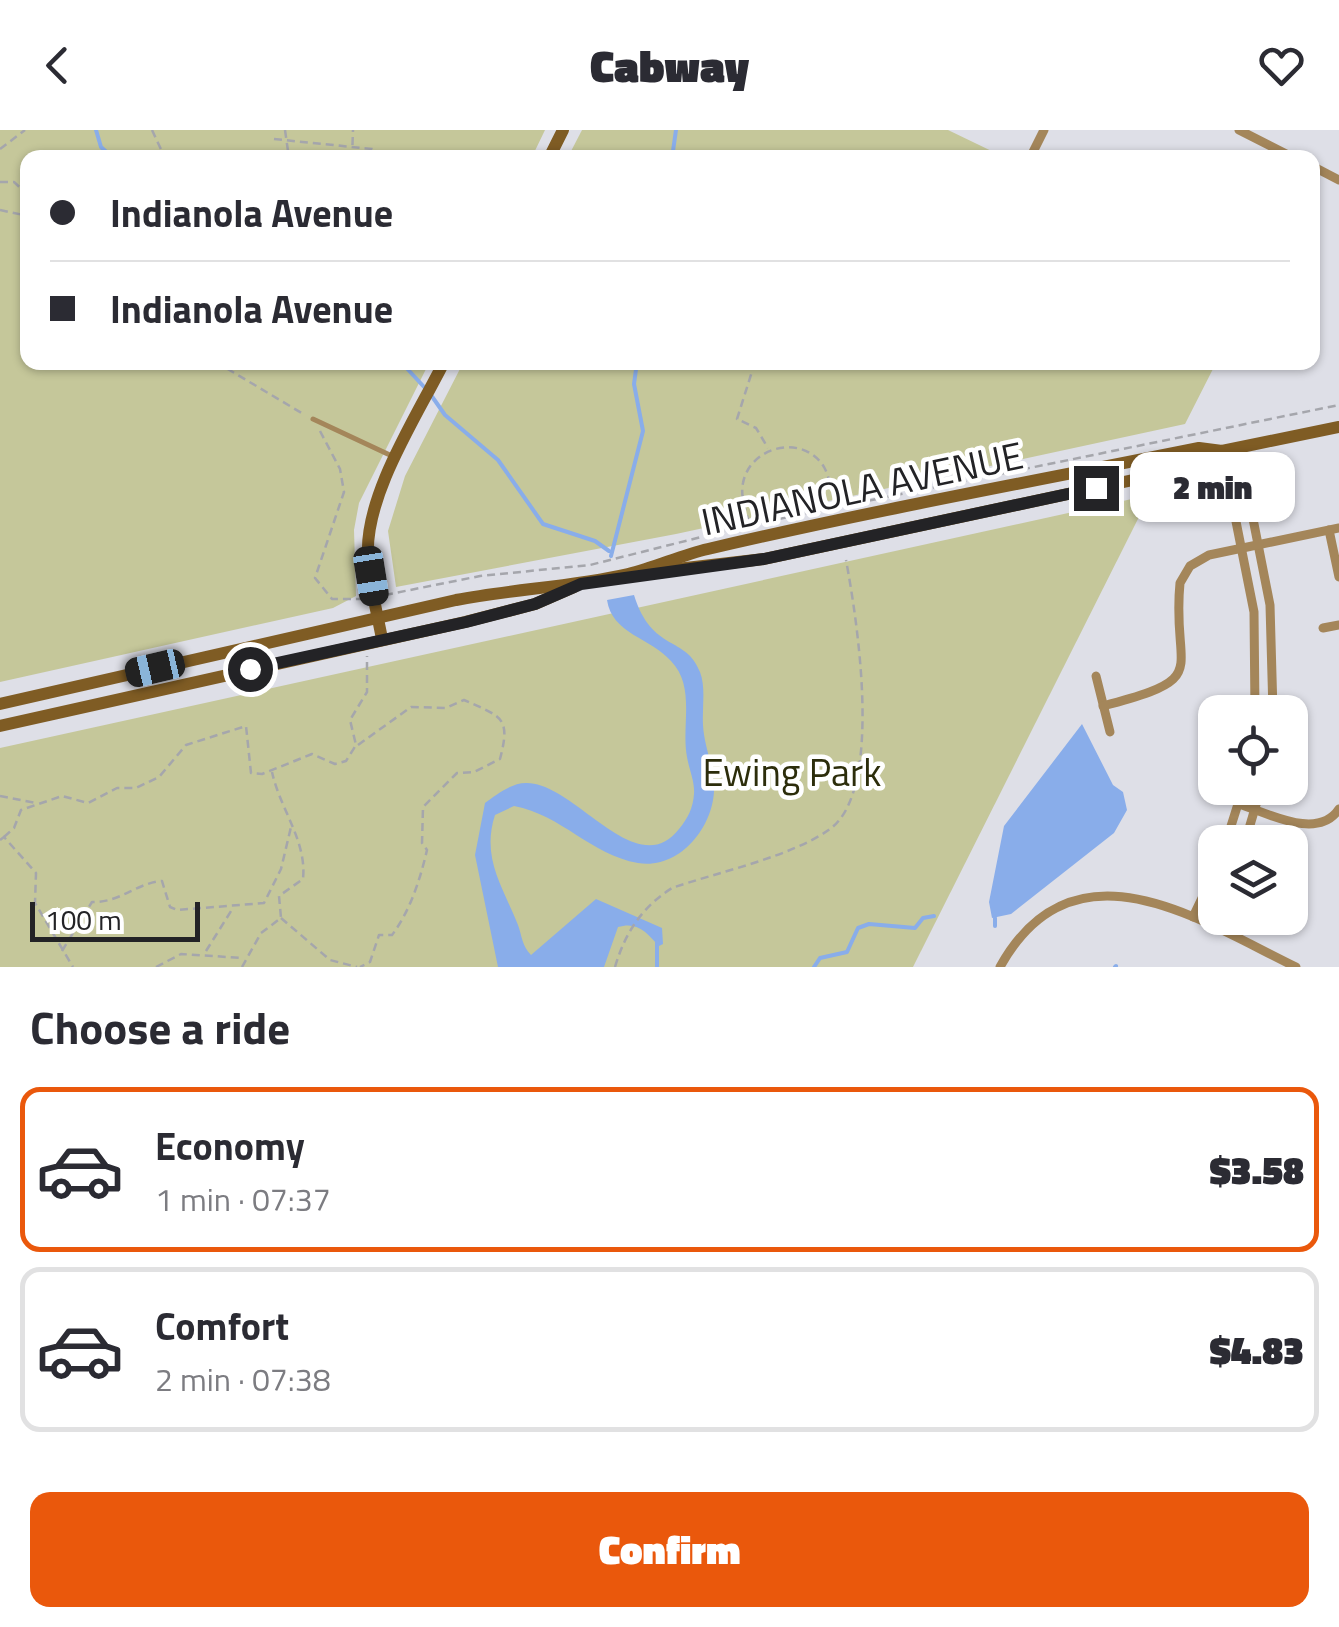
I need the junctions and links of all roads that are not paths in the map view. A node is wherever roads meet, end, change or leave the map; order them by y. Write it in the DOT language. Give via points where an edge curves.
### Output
graph roads {
  1 [pos="1239,130"];
  2 [pos="1278,150"];
  3 [pos="440,370"];
  4 [pos="313,419"];
  5 [pos="1339,427"];
  6 [pos="1239,448"];
  7 [pos="1222,451"];
  8 [pos="396,458"];
  9 [pos="1334,529"];
  10 [pos="1259,545"];
  11 [pos="1242,548"];
  12 [pos="633,573"];
  13 [pos="1339,577"];
  14 [pos="581,584"];
  15 [pos="378,618"];
  16 [pos="1339,625"];
  17 [pos="1323,628"];
  18 [pos="382,639"];
  19 [pos="1096,676"];
  20 [pos="1255,695"];
  21 [pos="1273,695"];
  22 [pos="0,704"];
  23 [pos="1103,706"];
  24 [pos="0,726"];
  25 [pos="1110,732"];
  26 [pos="1242,805"];
  27 [pos="1256,805"];
  28 [pos="1255,809"];
  29 [pos="1339,809"];
  30 [pos="1250,825"];
  31 [pos="1198,908"];
  32 [pos="1194,917"];
  33 [pos="1198,919"];
  34 [pos="1231,935"];
  35 [pos="1000,967"];
  36 [pos="1296,967"];
  1 -- 2 [label="street"];
  3 -- 8 [label="main road"];
  4 -- 8 [label="lane"];
  5 -- 6 [label="main road, INDIANOLA AVENUE"];
  6 -- 7 [label="main road, INDIANOLA AVENUE"];
  6 -- 10 [label="street"];
  7 -- 11 [label="street"];
  7 -- 12 [label="main road, INDIANOLA AVENUE" via="1199,448 758,538"];
  7 -- 12 [label="main road, INDIANOLA AVENUE" via="1203,465 764,559"];
  8 -- 15 [label="main road" via="370,523"];
  9 -- 10 [label="street"];
  9 -- 13 [label="street"];
  10 -- 11 [label="street"];
  10 -- 21 [label="street" via="1274,641"];
  11 -- 20 [label="street" via="1256,646"];
  11 -- 23 [label="street" via="1199,559 1184,574 1178,596 1182,662 1174,680 1158,692"];
  12 -- 14 [label="main road, INDIANOLA AVENUE"];
  14 -- 15 [label="main road, INDIANOLA AVENUE" via="529,586"];
  14 -- 18 [label="main road, INDIANOLA AVENUE" via="535,604"];
  15 -- 18 [label="main road"];
  15 -- 22 [label="main road, INDIANOLA AVENUE"];
  16 -- 17 [label="street"];
  18 -- 24 [label="main road, INDIANOLA AVENUE"];
  19 -- 23 [label="street"];
  23 -- 25 [label="street"];
  26 -- 28 [label="street"];
  27 -- 28 [label="street"];
  28 -- 29 [label="street" via="1318,826"];
  28 -- 30 [label="street"];
  31 -- 32 [label="street"];
  32 -- 33 [label="street"];
  32 -- 35 [label="street" via="1136,896 1078,900 1030,928"];
  34 -- 36 [label="street"];
}
